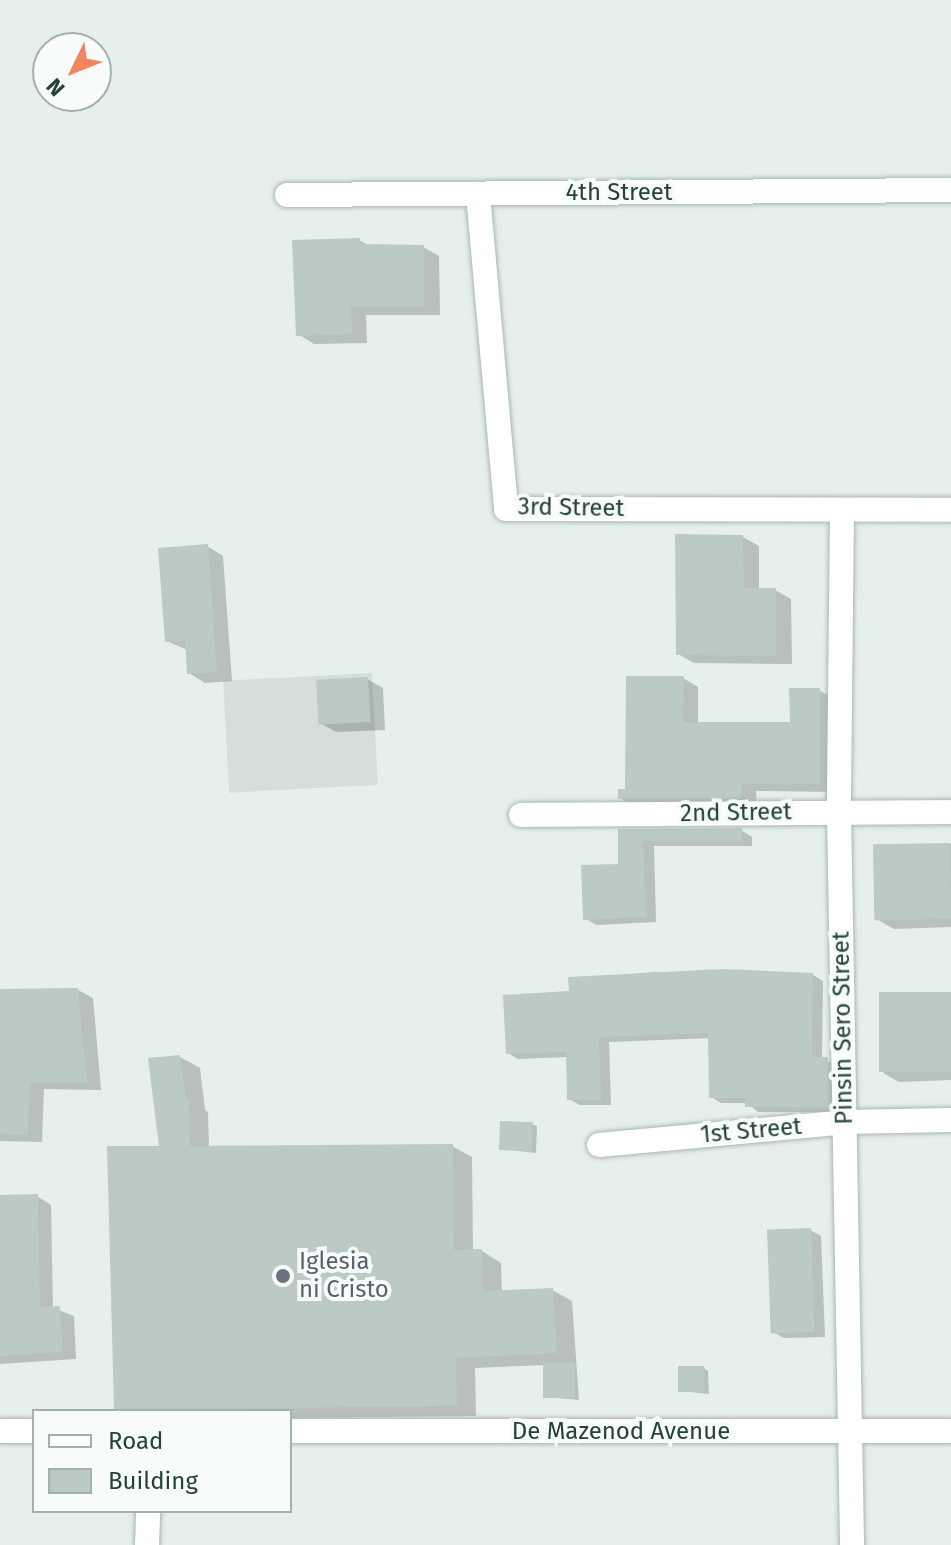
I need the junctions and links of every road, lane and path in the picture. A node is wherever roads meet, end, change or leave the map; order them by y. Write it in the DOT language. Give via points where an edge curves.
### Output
graph roads {
  1 [pos="951,190"];
  2 [pos="478,194"];
  3 [pos="287,195"];
  4 [pos="842,510"];
  5 [pos="951,510"];
  6 [pos="839,812"];
  7 [pos="951,812"];
  8 [pos="521,815"];
  9 [pos="951,1120"];
  10 [pos="845,1122"];
  11 [pos="599,1145"];
  12 [pos="0,1431"];
  13 [pos="32,1431"];
  14 [pos="292,1431"];
  15 [pos="951,1431"];
  16 [pos="851,1433"];
  17 [pos="148,1513"];
  18 [pos="147,1545"];
  19 [pos="852,1545"];
  1 -- 2 [label="street, 4th Street"];
  2 -- 3 [label="street, 4th Street"];
  2 -- 4 [label="street, 3rd Street" via="506,509"];
  4 -- 5 [label="street, 3rd Street"];
  4 -- 6 [label="street, Pinsin Sero Street"];
  6 -- 7 [label="street, 2nd Street"];
  6 -- 8 [label="street, 2nd Street"];
  6 -- 10 [label="street, Pinsin Sero Street"];
  9 -- 10 [label="street, 1st Street"];
  10 -- 11 [label="street, 1st Street"];
  10 -- 16 [label="street, Pinsin Sero Street"];
  12 -- 13 [label="street"];
  14 -- 16 [label="street, De Mazenod Avenue"];
  15 -- 16 [label="street, De Mazenod Avenue"];
  16 -- 19 [label="street, Pinsin Sero Street"];
  17 -- 18 [label="street"];
}
